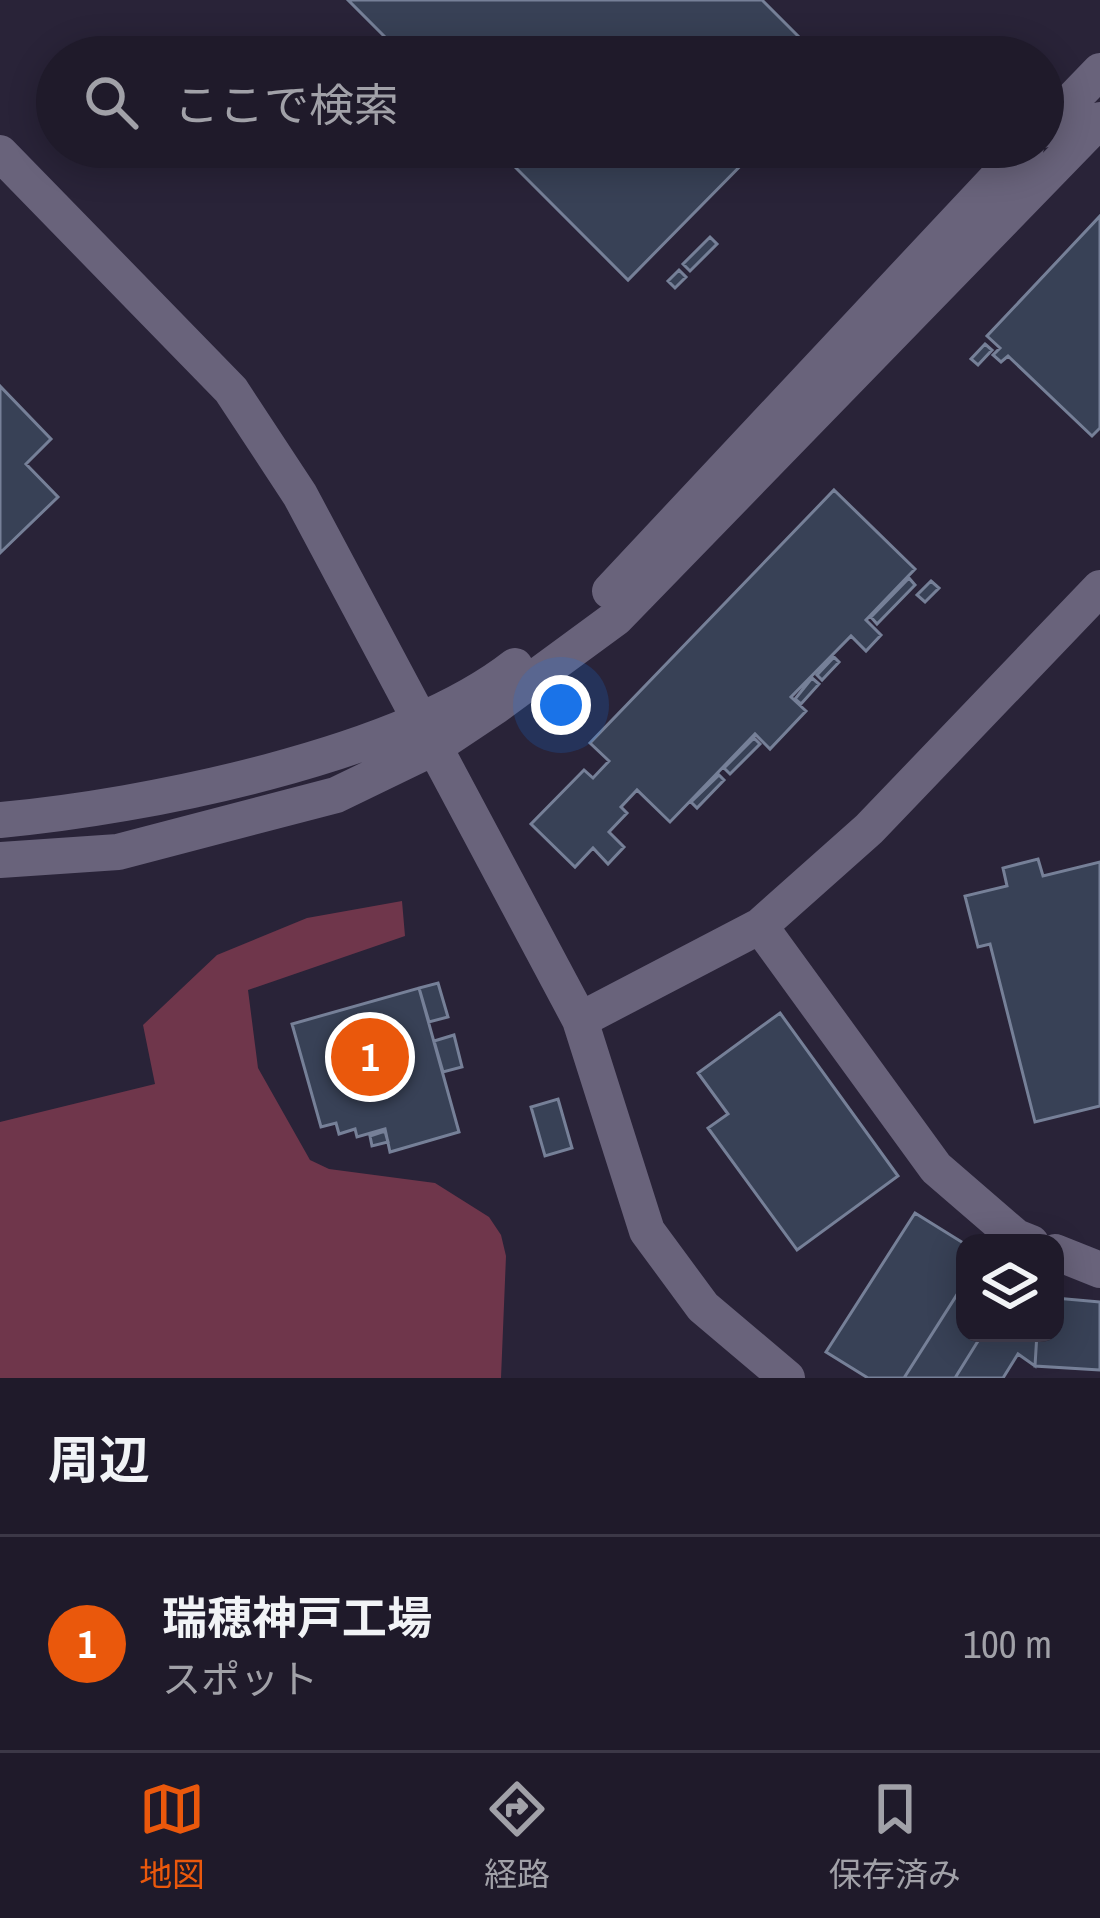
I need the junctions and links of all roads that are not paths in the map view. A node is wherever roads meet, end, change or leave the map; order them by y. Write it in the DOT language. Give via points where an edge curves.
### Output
graph roads {
  1 [pos="1100,71"];
  2 [pos="1064,108"];
  3 [pos="1100,120"];
  4 [pos="0,153"];
  5 [pos="1064,157"];
  6 [pos="1006,168"];
  7 [pos="1053,168"];
  8 [pos="1100,589"];
  9 [pos="426,733"];
  10 [pos="0,820"];
  11 [pos="0,860"];
  12 [pos="760,926"];
  13 [pos="580,1020"];
  14 [pos="1013,1234"];
  15 [pos="1064,1256"];
  16 [pos="1100,1270"];
  17 [pos="787,1378"];
  1 -- 2 [label="street"];
  3 -- 5 [label="street"];
  4 -- 9 [label="street" via="231,390 300,495"];
  6 -- 9 [label="street" via="609,592"];
  7 -- 9 [label="street" via="616,618"];
  8 -- 12 [label="street" via="869,829"];
  9 -- 10 [label="street" via="104,811"];
  9 -- 11 [label="street" via="336,795 118,851"];
  9 -- 13 [label="street"];
  12 -- 13 [label="street"];
  12 -- 14 [label="street" via="936,1168"];
  13 -- 17 [label="street" via="647,1231 703,1307"];
  15 -- 16 [label="street"];
}
